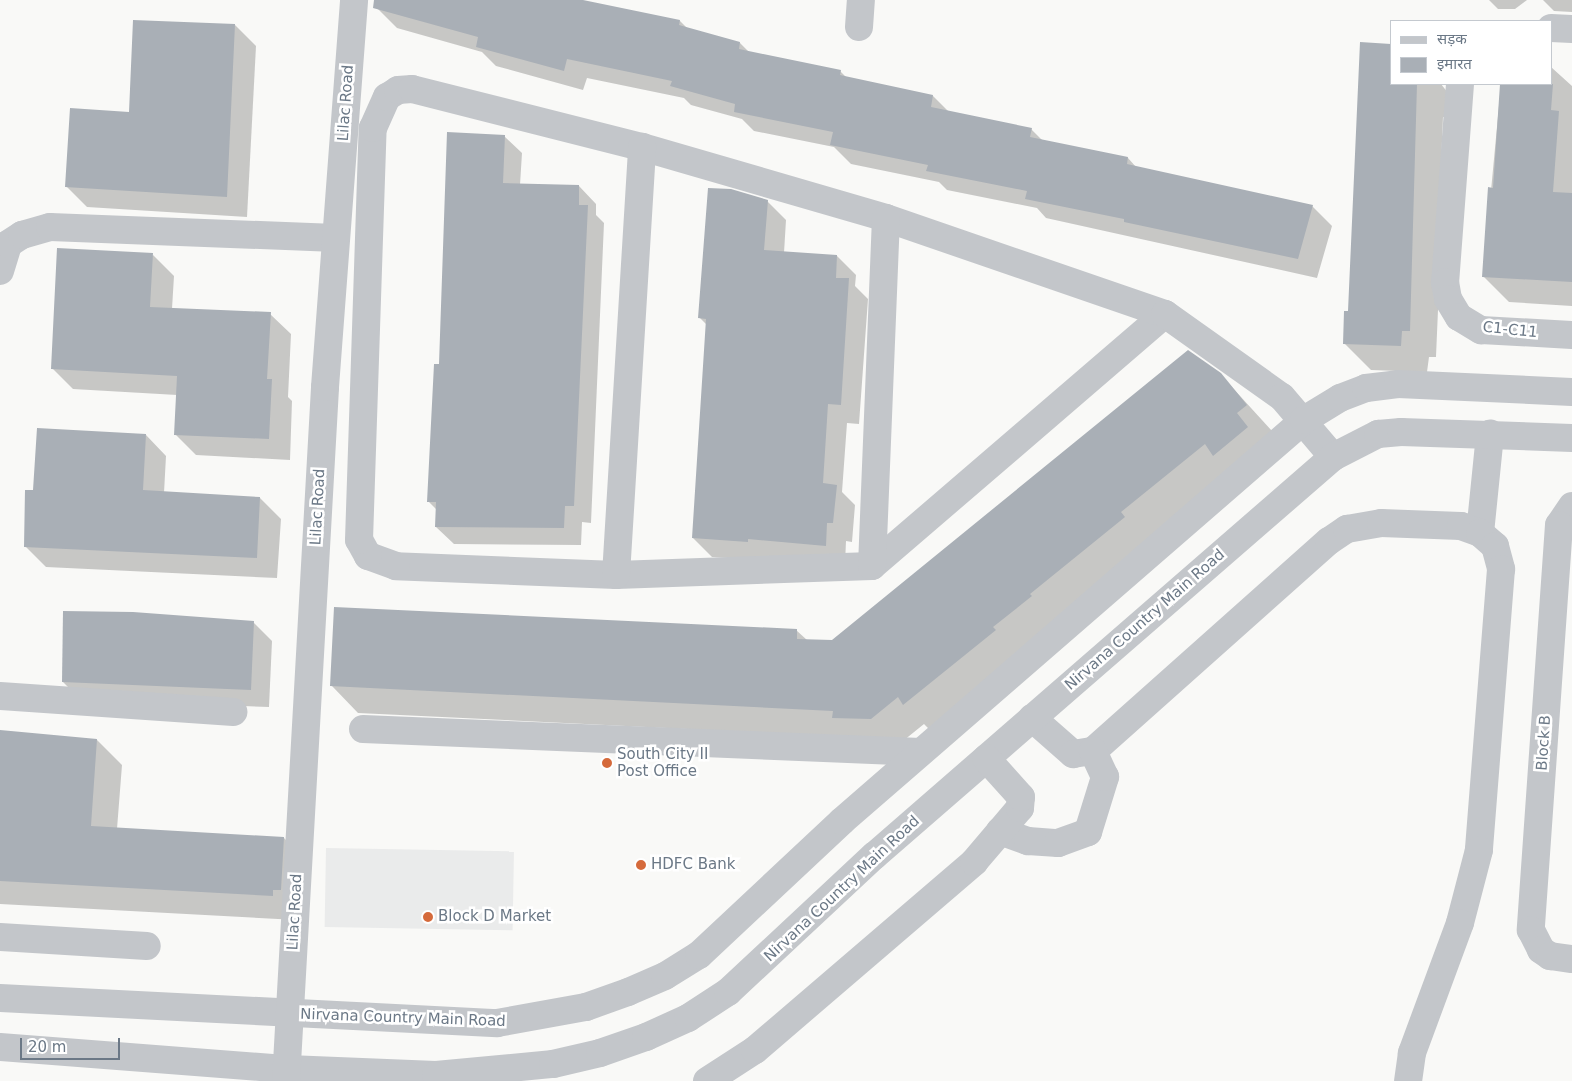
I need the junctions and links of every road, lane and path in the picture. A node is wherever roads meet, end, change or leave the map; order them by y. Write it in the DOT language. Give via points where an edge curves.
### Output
graph roads {
  1 [pos="354,0"];
  2 [pos="1552,28"];
  3 [pos="1572,29"];
  4 [pos="1460,85"];
  5 [pos="642,147"];
  6 [pos="886,218"];
  7 [pos="336,238"];
  8 [pos="0,271"];
  9 [pos="1165,314"];
  10 [pos="1572,335"];
  11 [pos="1572,392"];
  12 [pos="1304,420"];
  13 [pos="1490,434"];
  14 [pos="1572,438"];
  15 [pos="1333,457"];
  16 [pos="1572,506"];
  17 [pos="1480,533"];
  18 [pos="872,566"];
  19 [pos="616,575"];
  20 [pos="0,696"];
  21 [pos="233,712"];
  22 [pos="1032,718"];
  23 [pos="363,729"];
  24 [pos="1093,751"];
  25 [pos="921,752"];
  26 [pos="986,758"];
  27 [pos="1000,831"];
  28 [pos="0,938"];
  29 [pos="147,946"];
  30 [pos="1572,959"];
  31 [pos="0,998"];
  32 [pos="289,1015"];
  33 [pos="0,1047"];
  34 [pos="287,1075"];
  35 [pos="707,1081"];
  36 [pos="1408,1081"];
  1 -- 7 [label="street, Lilac Road"];
  2 -- 3 [label="street"];
  4 -- 10 [label="street, C1-C11" via="1445,282 1448,300 1459,317 1481,330"];
  5 -- 6 [label="street"];
  5 -- 19 [label="street"];
  5 -- 19 [label="street" via="412,89 398,90 388,97 373,128 359,540 368,556 396,566"];
  6 -- 9 [label="street"];
  6 -- 18 [label="street"];
  7 -- 8 [label="street" via="50,227 22,235 8,244"];
  7 -- 32 [label="street, Lilac Road"];
  9 -- 12 [label="street" via="1282,397"];
  9 -- 18 [label="street"];
  11 -- 12 [label="street, Nirvana Country Main Road" via="1398,384 1366,388 1340,398"];
  12 -- 15 [label="street"];
  12 -- 25 [label="street, Nirvana Country Main Road"];
  13 -- 14 [label="street, Nirvana Country Main Road"];
  13 -- 15 [label="street, Nirvana Country Main Road" via="1425,431 1378,434"];
  13 -- 17 [label="street"];
  15 -- 22 [label="street, Nirvana Country Main Road"];
  16 -- 30 [label="street, Block B" via="1559,525 1531,930 1541,950 1550,956"];
  17 -- 24 [label="street" via="1461,526 1382,523 1347,528 1328,541"];
  17 -- 36 [label="street" via="1495,546 1501,570 1479,850 1460,922 1419,1030"];
  18 -- 19 [label="street"];
  20 -- 21 [label="street"];
  22 -- 24 [label="street" via="1073,754"];
  22 -- 26 [label="street, Nirvana Country Main Road"];
  23 -- 25 [label="street"];
  24 -- 27 [label="street" via="1105,777 1088,832 1058,843 1028,841"];
  25 -- 32 [label="street, Nirvana Country Main Road" via="699,954 665,976 628,992 586,1007 497,1023"];
  26 -- 27 [label="street" via="1021,796 1020,808"];
  26 -- 34 [label="street, Nirvana Country Main Road" via="874,856 763,962 728,992 688,1018 600,1053 535,1066 436,1075"];
  27 -- 35 [label="street" via="974,862 770,1037"];
  28 -- 29 [label="street"];
  31 -- 32 [label="street, Nirvana Country Main Road"];
  32 -- 34 [label="street, Lilac Road"];
  33 -- 34 [label="street, Nirvana Country Main Road"];
}
